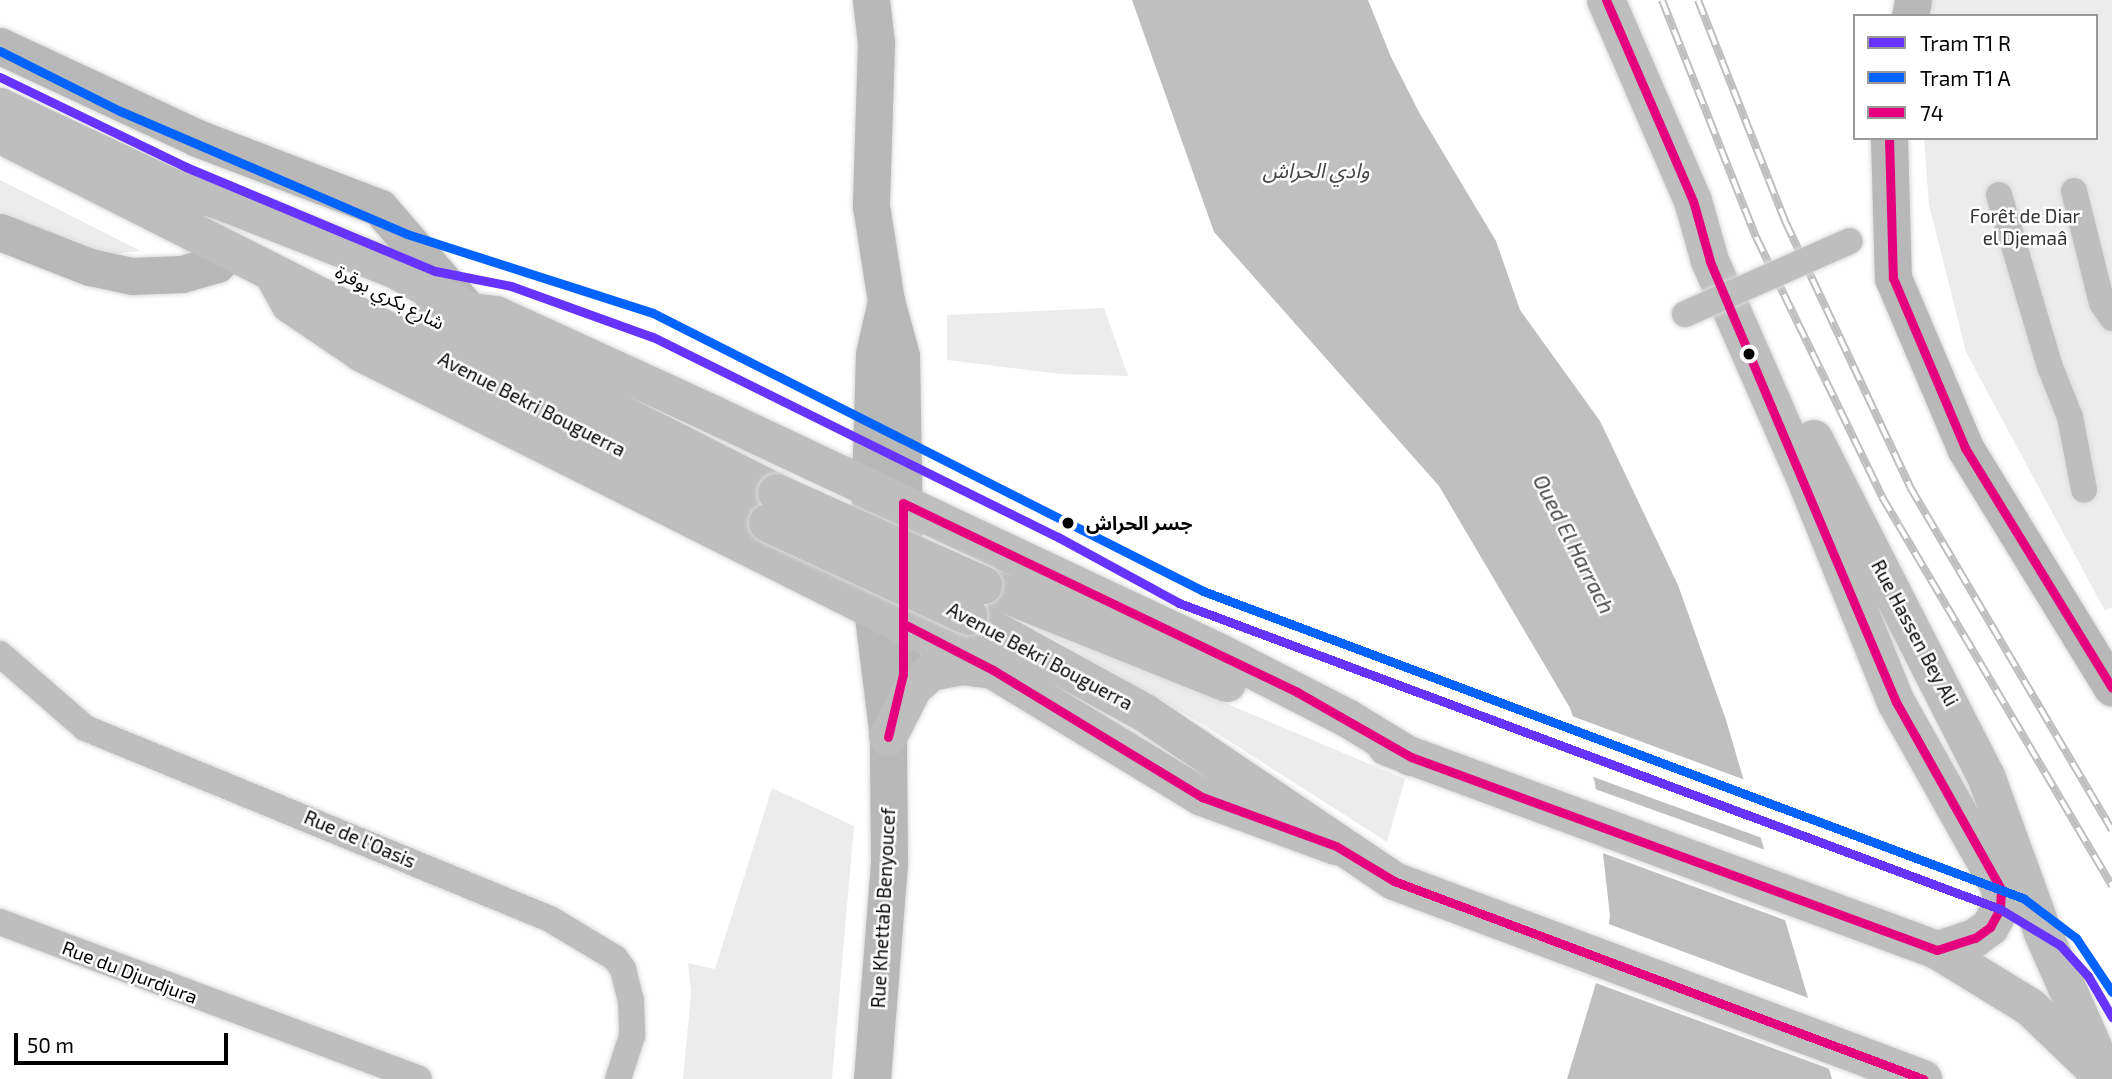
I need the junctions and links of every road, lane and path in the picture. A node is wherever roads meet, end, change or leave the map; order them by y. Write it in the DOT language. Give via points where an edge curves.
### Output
graph roads {
  1 [pos="871,0"];
  2 [pos="1606,0"];
  3 [pos="0,46"];
  4 [pos="0,107"];
  5 [pos="0,134"];
  6 [pos="1889,140"];
  7 [pos="2074,191"];
  8 [pos="1999,195"];
  9 [pos="165,201"];
  10 [pos="1693,201"];
  11 [pos="0,232"];
  12 [pos="1850,241"];
  13 [pos="218,260"];
  14 [pos="274,275"];
  15 [pos="471,312"];
  16 [pos="1685,313"];
  17 [pos="2112,318"];
  18 [pos="2084,490"];
  19 [pos="893,506"];
  20 [pos="772,508"];
  21 [pos="976,601"];
  22 [pos="872,608"];
  23 [pos="906,625"];
  24 [pos="0,654"];
  25 [pos="993,670"];
  26 [pos="2112,688"];
  27 [pos="888,737"];
  28 [pos="1411,757"];
  29 [pos="1335,846"];
  30 [pos="0,922"];
  31 [pos="1937,950"];
  32 [pos="419,1079"];
  33 [pos="618,1079"];
  34 [pos="872,1079"];
  35 [pos="1923,1079"];
  36 [pos="2106,1079"];
  1 -- 19 [label="main road, Rue Khettab Benyoucef" via="876,43 872,206 904,391"];
  2 -- 10 [label="main road, Rue Hassen Bey Ali"];
  3 -- 15 [label="main road" via="197,138 380,208"];
  4 -- 9 [label="main road, شارع بكري بوقرة"];
  5 -- 9 [label="main road, شارع بكري بوقرة"];
  6 -- 26 [label="main road" via="1893,278 1965,448"];
  7 -- 17 [label="street" via="2102,303"];
  8 -- 18 [label="street" via="2050,367 2070,417"];
  9 -- 13 [label="main road, Avenue Bekri Bouguerra"];
  9 -- 15 [label="main road" via="218,200 394,269"];
  9 -- 20 [label="main road, شارع بكري بوقرة"];
  10 -- 31 [label="main road, Rue Hassen Bey Ali" via="1710,261 1809,486 1896,702 2001,888 2000,909 1990,927 1975,938"];
  10 -- 36 [label="main road, Rue Hassen Bey Ali" via="1713,227 1833,476 1957,714"];
  11 -- 13 [label="main road" via="111,273 158,276"];
  12 -- 16 [label="street, bridge"];
  13 -- 14 [label="main road, Avenue Bekri Bouguerra"];
  14 -- 20 [label="main road, Avenue Bekri Bouguerra"];
  14 -- 22 [label="main road" via="290,304 362,353"];
  15 -- 19 [label="main road" via="496,315"];
  19 -- 22 [label="main road" via="893,526 883,535 879,595"];
  19 -- 23 [label="main road, Rue Khettab Benyoucef"];
  19 -- 28 [label="main road" via="1297,692"];
  20 -- 21 [label="main road, Avenue Bekri Bouguerra, bridge"];
  21 -- 28 [label="main road, Avenue Bekri Bouguerra"];
  21 -- 29 [label="main road, Avenue Bekri Bouguerra"];
  22 -- 23 [label="main road"];
  22 -- 27 [label="main road, Rue Khettab Benyoucef"];
  23 -- 25 [label="main road"];
  23 -- 27 [label="main road, Rue Khettab Benyoucef" via="899,703"];
  24 -- 33 [label="street, Rue de l'Oasis" via="85,728 550,919 615,958 626,976 632,1036"];
  25 -- 27 [label="main road" via="961,666 931,672 914,688"];
  25 -- 29 [label="main road" via="1202,797"];
  27 -- 34 [label="main road, Rue Khettab Benyoucef" via="889,864"];
  28 -- 31 [label="main road, Avenue Bekri Bouguerra"];
  29 -- 35 [label="main road, Avenue Bekri Bouguerra" via="1394,881"];
  30 -- 32 [label="street, Rue du Djurdjura"];
  31 -- 36 [label="main road, Avenue Bekri Bouguerra" via="2030,1007"];
}
